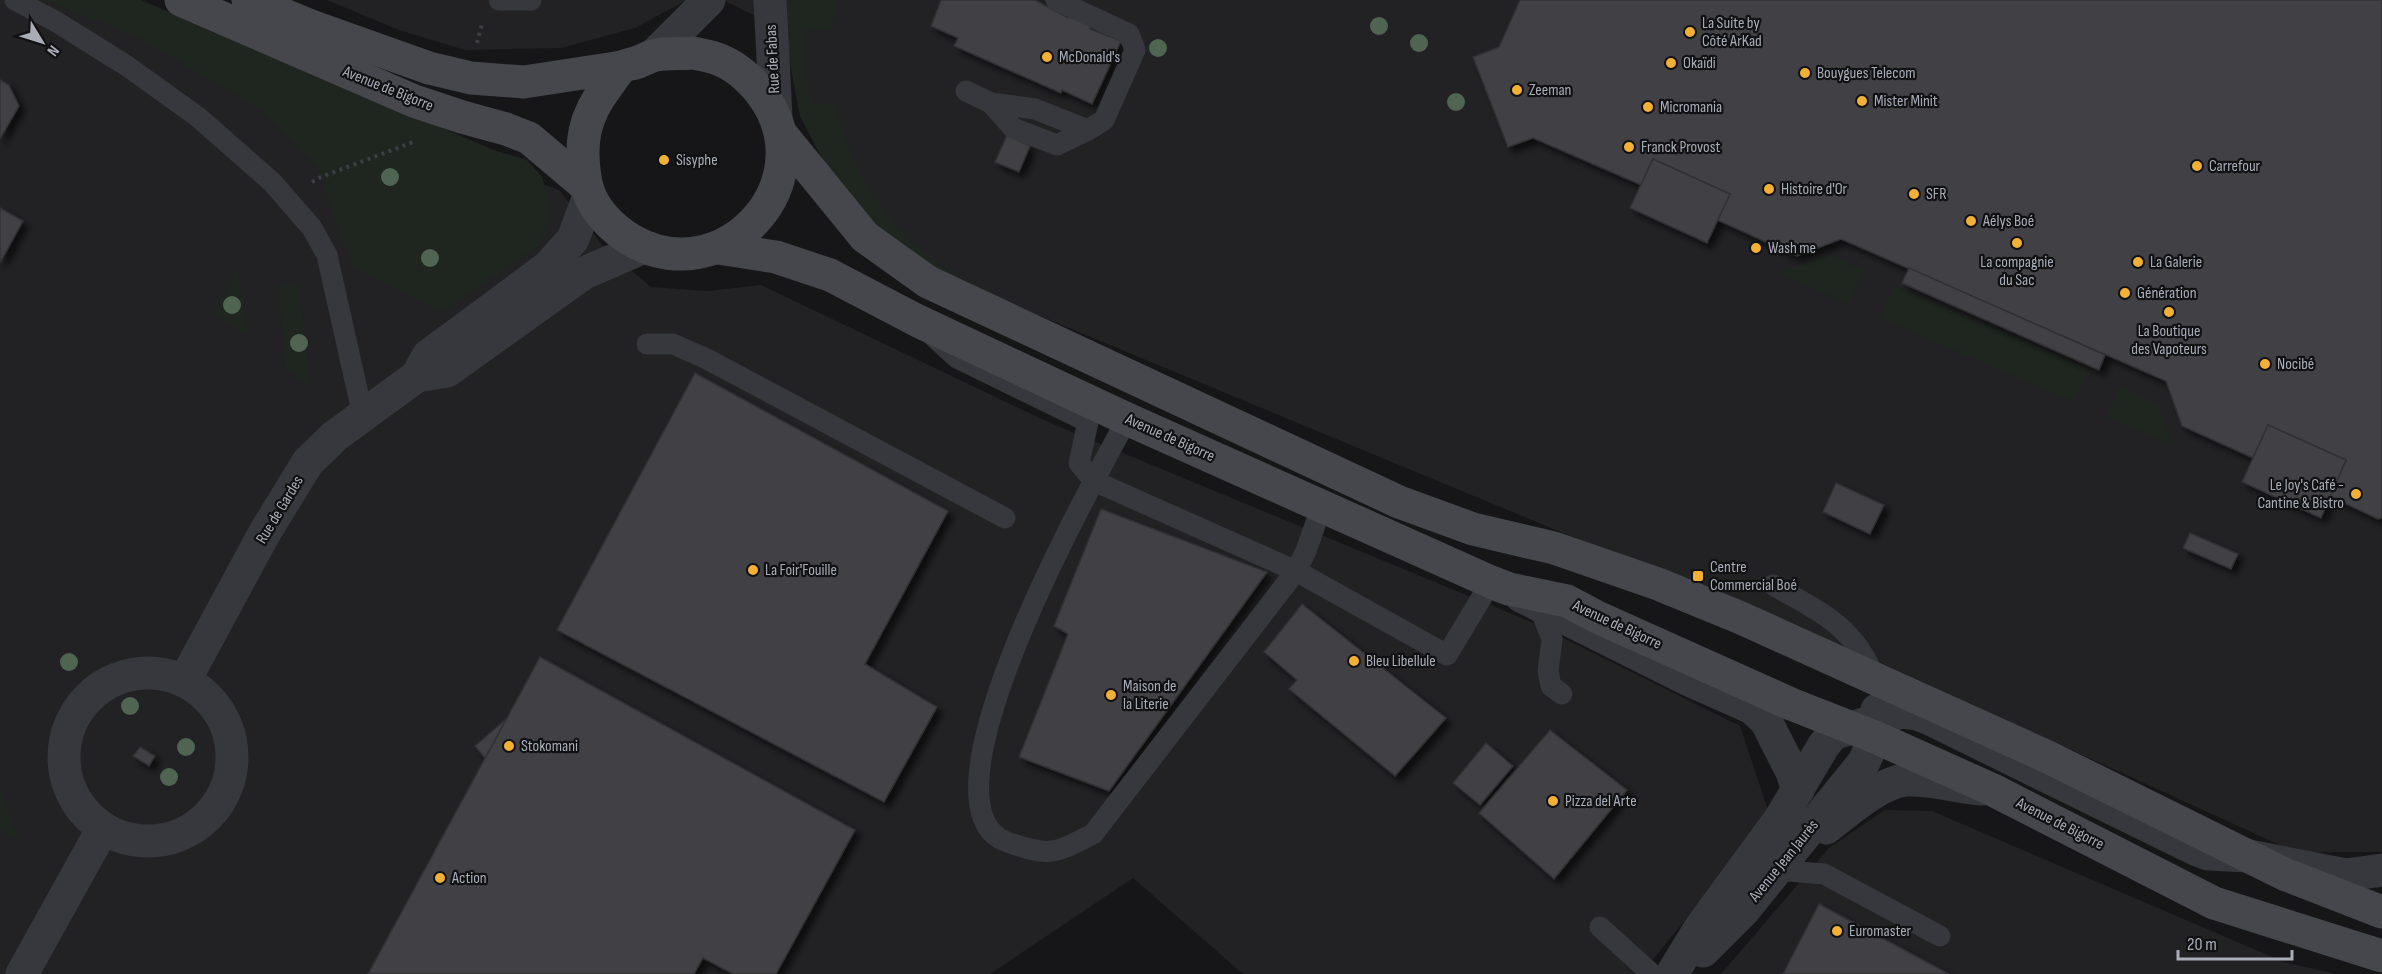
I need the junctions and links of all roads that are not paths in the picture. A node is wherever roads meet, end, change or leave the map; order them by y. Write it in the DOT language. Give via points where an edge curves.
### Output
graph roads {
  1 [pos="15,0"];
  2 [pos="181,0"];
  3 [pos="248,0"];
  4 [pos="285,0"];
  5 [pos="499,0"];
  6 [pos="531,0"];
  7 [pos="709,0"];
  8 [pos="771,0"];
  9 [pos="1056,0"];
  10 [pos="376,49"];
  11 [pos="654,55"];
  12 [pos="622,67"];
  13 [pos="966,91"];
  14 [pos="778,126"];
  15 [pos="588,191"];
  16 [pos="644,247"];
  17 [pos="718,248"];
  18 [pos="918,321"];
  19 [pos="647,344"];
  20 [pos="417,376"];
  21 [pos="363,416"];
  22 [pos="1127,419"];
  23 [pos="1094,482"];
  24 [pos="1322,505"];
  25 [pos="1005,518"];
  26 [pos="1296,571"];
  27 [pos="1773,585"];
  28 [pos="1500,586"];
  29 [pos="1553,604"];
  30 [pos="1874,677"];
  31 [pos="185,680"];
  32 [pos="1562,694"];
  33 [pos="1867,728"];
  34 [pos="2003,787"];
  35 [pos="1798,790"];
  36 [pos="102,830"];
  37 [pos="2249,856"];
  38 [pos="1782,863"];
  39 [pos="2382,870"];
  40 [pos="2382,912"];
  41 [pos="1600,927"];
  42 [pos="1940,936"];
  43 [pos="2382,937"];
  44 [pos="2382,956"];
  45 [pos="22,974"];
  46 [pos="1652,974"];
  47 [pos="1672,974"];
  48 [pos="1677,974"];
  1 -- 21 [label="lane" via="127,66 198,117 272,182 312,228 327,255"];
  2 -- 15 [label="main road, Avenue de Bigorre" via="414,101 529,138"];
  3 -- 10 [label="main road, Avenue de Bigorre"];
  4 -- 10 [label="lane"];
  5 -- 6 [label="lane"];
  7 -- 11 [label="street"];
  8 -- 14 [label="street, Rue de Fabas"];
  9 -- 13 [label="lane" via="1130,34 1135,50 1104,120 1088,130 1035,109 991,103"];
  10 -- 12 [label="main road, Avenue de Bigorre" via="471,78 524,82"];
  11 -- 12 [label="main road"];
  11 -- 14 [label="main road" via="693,53 720,60 763,93"];
  12 -- 15 [label="main road" via="597,99 585,127 581,157"];
  14 -- 17 [label="main road" via="782,162 776,190 762,214 742,234"];
  14 -- 30 [label="main road" via="866,237 928,282 1399,502 1473,529 1554,548 1658,584"];
  15 -- 16 [label="main road" via="606,220 623,236"];
  15 -- 20 [label="street, Rue de Gardes" via="573,239 548,267 428,356"];
  16 -- 17 [label="main road" via="677,254"];
  16 -- 20 [label="street, Rue de Gardes" via="584,273 447,371"];
  17 -- 18 [label="main road, Avenue de Bigorre" via="776,257 830,275"];
  18 -- 22 [label="main road, Avenue de Bigorre"];
  18 -- 23 [label="lane" via="957,358 1088,422 1079,463"];
  19 -- 25 [label="lane" via="673,344 707,358"];
  20 -- 21 [label="street, Rue de Gardes"];
  21 -- 31 [label="street, Rue de Gardes" via="308,462 265,532"];
  22 -- 23 [label="lane"];
  22 -- 24 [label="main road, Avenue de Bigorre"];
  23 -- 26 [label="lane"];
  23 -- 26 [label="lane" via="1038,591 993,702 978,777 981,808 989,828 1000,839 1033,851 1059,852 1093,834"];
  24 -- 26 [label="lane"];
  24 -- 28 [label="main road, Avenue de Bigorre"];
  26 -- 28 [label="lane" via="1447,655"];
  27 -- 30 [label="lane" via="1837,623 1868,661"];
  28 -- 29 [label="main road, Avenue de Bigorre"];
  29 -- 32 [label="lane" via="1548,671 1551,686"];
  29 -- 33 [label="main road, Avenue de Bigorre" via="1597,618"];
  29 -- 35 [label="street" via="1689,680 1752,708 1766,721"];
  30 -- 33 [label="street" via="1877,698"];
  30 -- 37 [label="main road"];
  31 -- 36 [label="street" via="159,672 132,673 106,683 85,700 70,723 64,750 66,778 78,804"];
  31 -- 36 [label="street" via="220,711 230,733 230,780 220,802 205,820 185,833 163,840 140,841"];
  33 -- 34 [label="main road, Avenue de Bigorre"];
  33 -- 35 [label="street, Avenue Jean Jaurès" via="1833,734"];
  33 -- 37 [label="street" via="1901,712 1917,714 2197,850"];
  33 -- 38 [label="street, Avenue Jean Jaurès" via="1864,762"];
  34 -- 38 [label="street" via="1905,780 1892,784 1864,799"];
  34 -- 43 [label="main road" via="2226,890 2323,916"];
  34 -- 44 [label="main road, Avenue de Bigorre" via="2214,903"];
  35 -- 47 [label="street, Avenue Jean Jaurès"];
  36 -- 45 [label="street"];
  37 -- 39 [label="street" via="2346,875"];
  37 -- 40 [label="main road" via="2284,874"];
  38 -- 42 [label="lane" via="1824,874"];
  38 -- 48 [label="street, Avenue Jean Jaurès" via="1744,910"];
  41 -- 46 [label="lane"];
}
